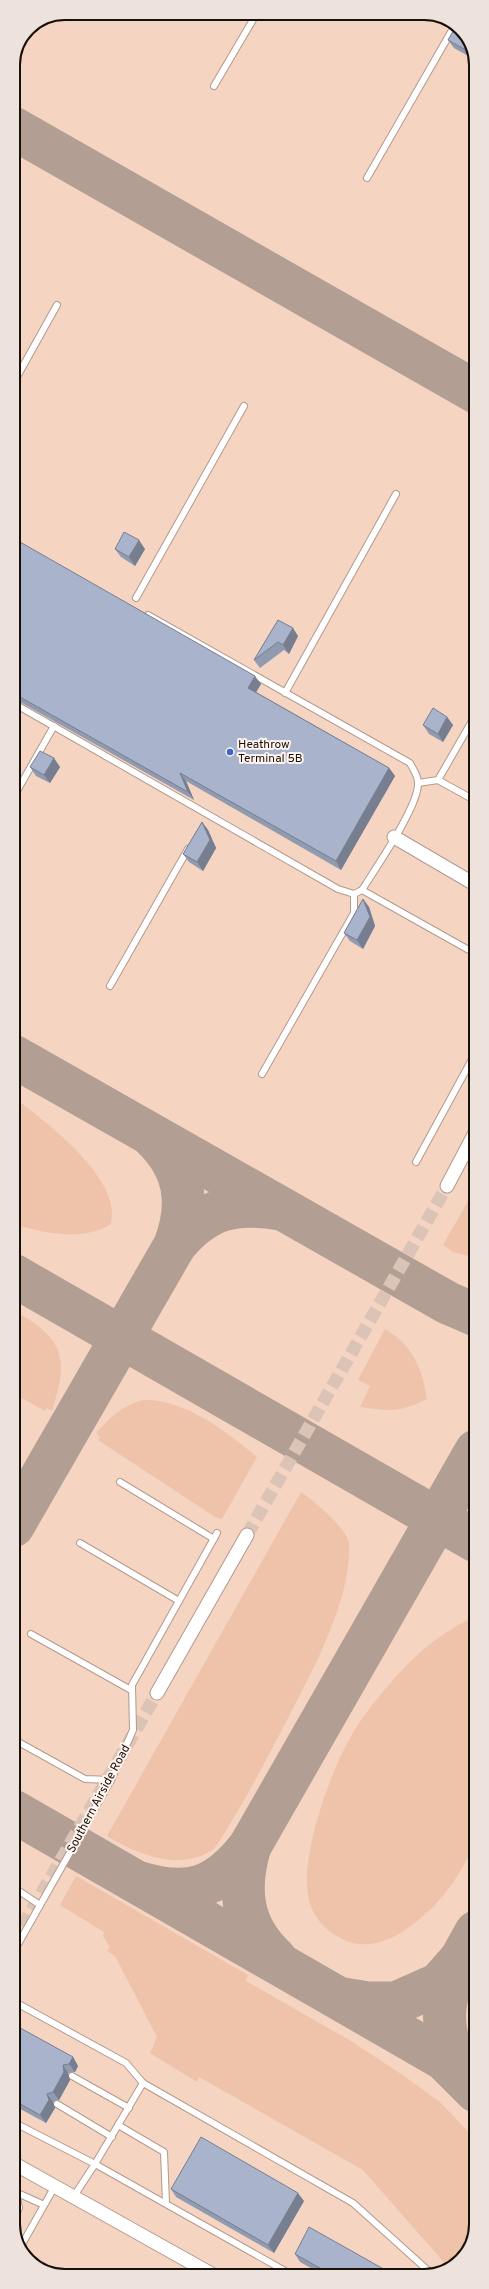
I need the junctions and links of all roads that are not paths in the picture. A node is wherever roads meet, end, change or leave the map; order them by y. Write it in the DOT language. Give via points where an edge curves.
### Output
graph roads {
  1 [pos="253,20"];
  2 [pos="452,30"];
  3 [pos="214,86"];
  4 [pos="367,178"];
  5 [pos="57,306"];
  6 [pos="20,372"];
  7 [pos="244,406"];
  8 [pos="396,494"];
  9 [pos="136,598"];
  10 [pos="142,612"];
  11 [pos="285,692"];
  12 [pos="20,707"];
  13 [pos="54,726"];
  14 [pos="469,726"];
  15 [pos="438,780"];
  16 [pos="418,783"];
  17 [pos="20,786"];
  18 [pos="469,797"];
  19 [pos="207,814"];
  20 [pos="204,821"];
  21 [pos="394,837"];
  22 [pos="192,842"];
  23 [pos="469,880"];
  24 [pos="362,890"];
  25 [pos="354,894"];
  26 [pos="469,950"];
  27 [pos="110,986"];
  28 [pos="469,1065"];
  29 [pos="262,1074"];
  30 [pos="469,1144"];
  31 [pos="416,1162"];
  32 [pos="447,1186"];
  33 [pos="120,1482"];
  34 [pos="217,1533"];
  35 [pos="247,1535"];
  36 [pos="214,1539"];
  37 [pos="80,1543"];
  38 [pos="179,1601"];
  39 [pos="31,1634"];
  40 [pos="132,1690"];
  41 [pos="157,1693"];
  42 [pos="20,1742"];
  43 [pos="111,1780"];
  44 [pos="20,1892"];
  45 [pos="40,1905"];
  46 [pos="20,1941"];
  47 [pos="20,2005"];
  48 [pos="72,2076"];
  49 [pos="144,2083"];
  50 [pos="57,2104"];
  51 [pos="128,2108"];
  52 [pos="20,2125"];
  53 [pos="118,2125"];
  54 [pos="112,2137"];
  55 [pos="96,2164"];
  56 [pos="20,2166"];
  57 [pos="55,2186"];
  58 [pos="20,2194"];
  59 [pos="74,2196"];
  60 [pos="166,2203"];
  61 [pos="44,2205"];
  62 [pos="24,2242"];
  63 [pos="203,2269"];
  64 [pos="282,2269"];
  65 [pos="425,2269"];
  1 -- 3 [label="lane"];
  2 -- 4 [label="lane"];
  5 -- 6 [label="lane"];
  7 -- 9 [label="lane"];
  8 -- 11 [label="lane"];
  10 -- 11 [label="lane"];
  11 -- 16 [label="lane" via="410,763"];
  12 -- 13 [label="lane"];
  13 -- 17 [label="lane"];
  13 -- 19 [label="lane"];
  14 -- 15 [label="lane"];
  15 -- 16 [label="lane"];
  15 -- 18 [label="lane"];
  16 -- 21 [label="lane" via="415,800"];
  19 -- 20 [label="lane"];
  19 -- 25 [label="lane" via="338,889"];
  21 -- 23 [label="street"];
  21 -- 24 [label="lane"];
  22 -- 27 [label="lane"];
  24 -- 25 [label="lane"];
  24 -- 26 [label="lane"];
  25 -- 29 [label="lane" via="354,913"];
  28 -- 31 [label="lane"];
  30 -- 32 [label="street"];
  33 -- 36 [label="lane"];
  34 -- 36 [label="lane, Southern Airside Road"];
  35 -- 41 [label="street"];
  36 -- 38 [label="lane, Southern Airside Road"];
  37 -- 38 [label="lane"];
  38 -- 40 [label="lane, Southern Airside Road" via="136,1677"];
  39 -- 40 [label="lane"];
  40 -- 43 [label="lane, Southern Airside Road" via="133,1730"];
  42 -- 43 [label="lane" via="85,1780"];
  43 -- 45 [label="lane, Southern Airside Road"];
  44 -- 45 [label="lane"];
  45 -- 46 [label="lane, Southern Airside Road"];
  47 -- 49 [label="lane" via="126,2063"];
  48 -- 51 [label="lane"];
  49 -- 51 [label="lane"];
  49 -- 65 [label="lane" via="353,2203"];
  50 -- 54 [label="lane"];
  51 -- 53 [label="lane"];
  52 -- 55 [label="lane"];
  53 -- 54 [label="lane"];
  53 -- 60 [label="lane" via="164,2152"];
  54 -- 55 [label="lane"];
  55 -- 59 [label="lane"];
  55 -- 60 [label="lane"];
  56 -- 57 [label="street"];
  57 -- 59 [label="street"];
  57 -- 61 [label="lane"];
  58 -- 61 [label="lane"];
  59 -- 63 [label="street"];
  60 -- 64 [label="lane"];
  61 -- 62 [label="lane"];
}
